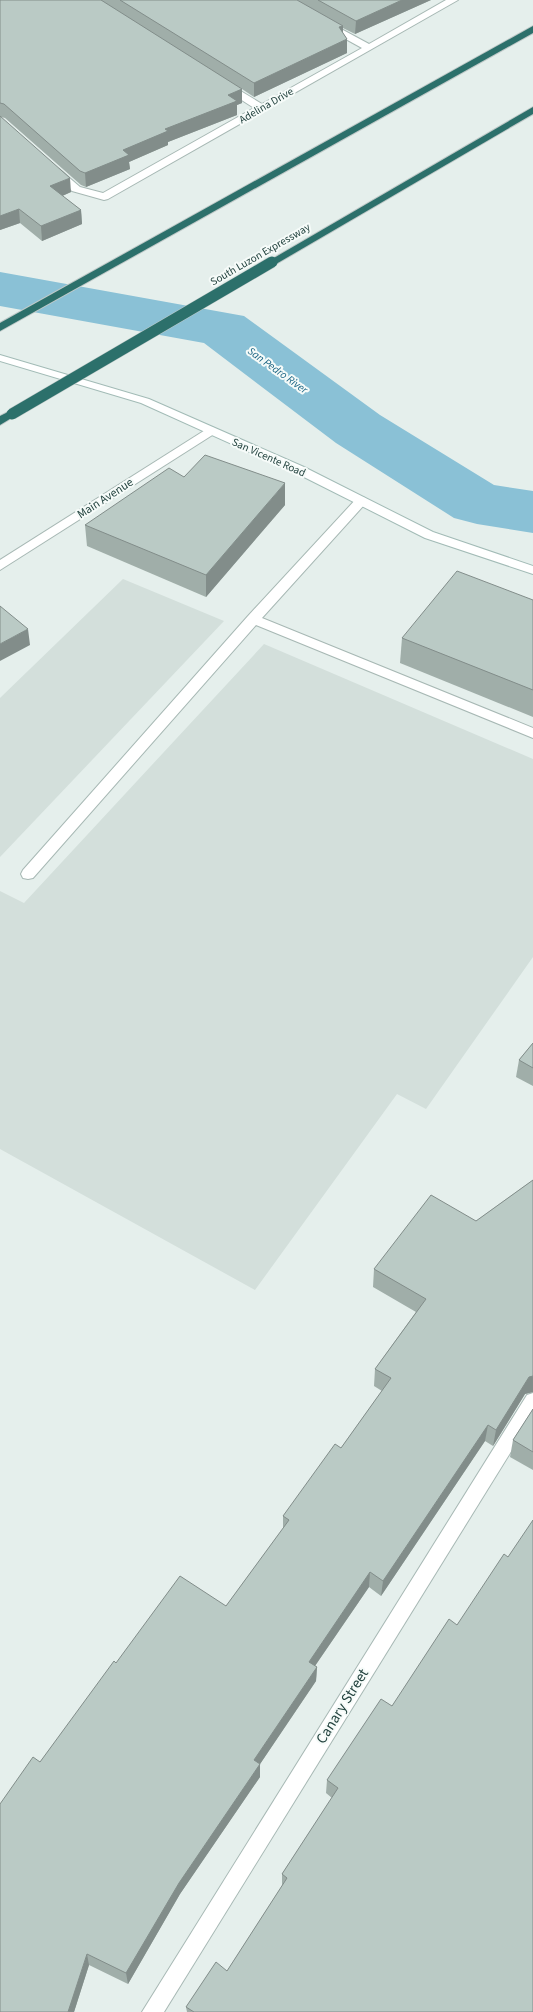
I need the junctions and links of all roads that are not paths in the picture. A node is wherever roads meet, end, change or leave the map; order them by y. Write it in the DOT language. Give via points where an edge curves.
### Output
graph roads {
  1 [pos="453,0"];
  2 [pos="533,17"];
  3 [pos="316,19"];
  4 [pos="533,29"];
  5 [pos="368,48"];
  6 [pos="470,63"];
  7 [pos="220,82"];
  8 [pos="262,108"];
  9 [pos="533,110"];
  10 [pos="48,165"];
  11 [pos="0,328"];
  12 [pos="0,358"];
  13 [pos="0,421"];
  14 [pos="210,431"];
  15 [pos="362,501"];
  16 [pos="0,566"];
  17 [pos="533,570"];
  18 [pos="254,619"];
  19 [pos="533,733"];
  20 [pos="28,874"];
  21 [pos="533,1401"];
  22 [pos="152,2012"];
  1 -- 5 [label="street, Adelina Drive"];
  2 -- 6 [label="highway"];
  3 -- 5 [label="street"];
  4 -- 6 [label="highway"];
  5 -- 8 [label="street, Adelina Drive"];
  6 -- 11 [label="highway"];
  7 -- 8 [label="street"];
  8 -- 10 [label="street, Adelina Drive" via="104,197 76,190"];
  9 -- 13 [label="highway, South Luzon Expressway, bridge"];
  12 -- 14 [label="street, San Vicente Road" via="145,401"];
  14 -- 15 [label="street, San Vicente Road"];
  14 -- 16 [label="street, Main Avenue"];
  15 -- 17 [label="street, San Vicente Road" via="429,535"];
  15 -- 18 [label="street"];
  18 -- 19 [label="street"];
  18 -- 20 [label="street"];
  21 -- 22 [label="street, Canary Street"];
}
